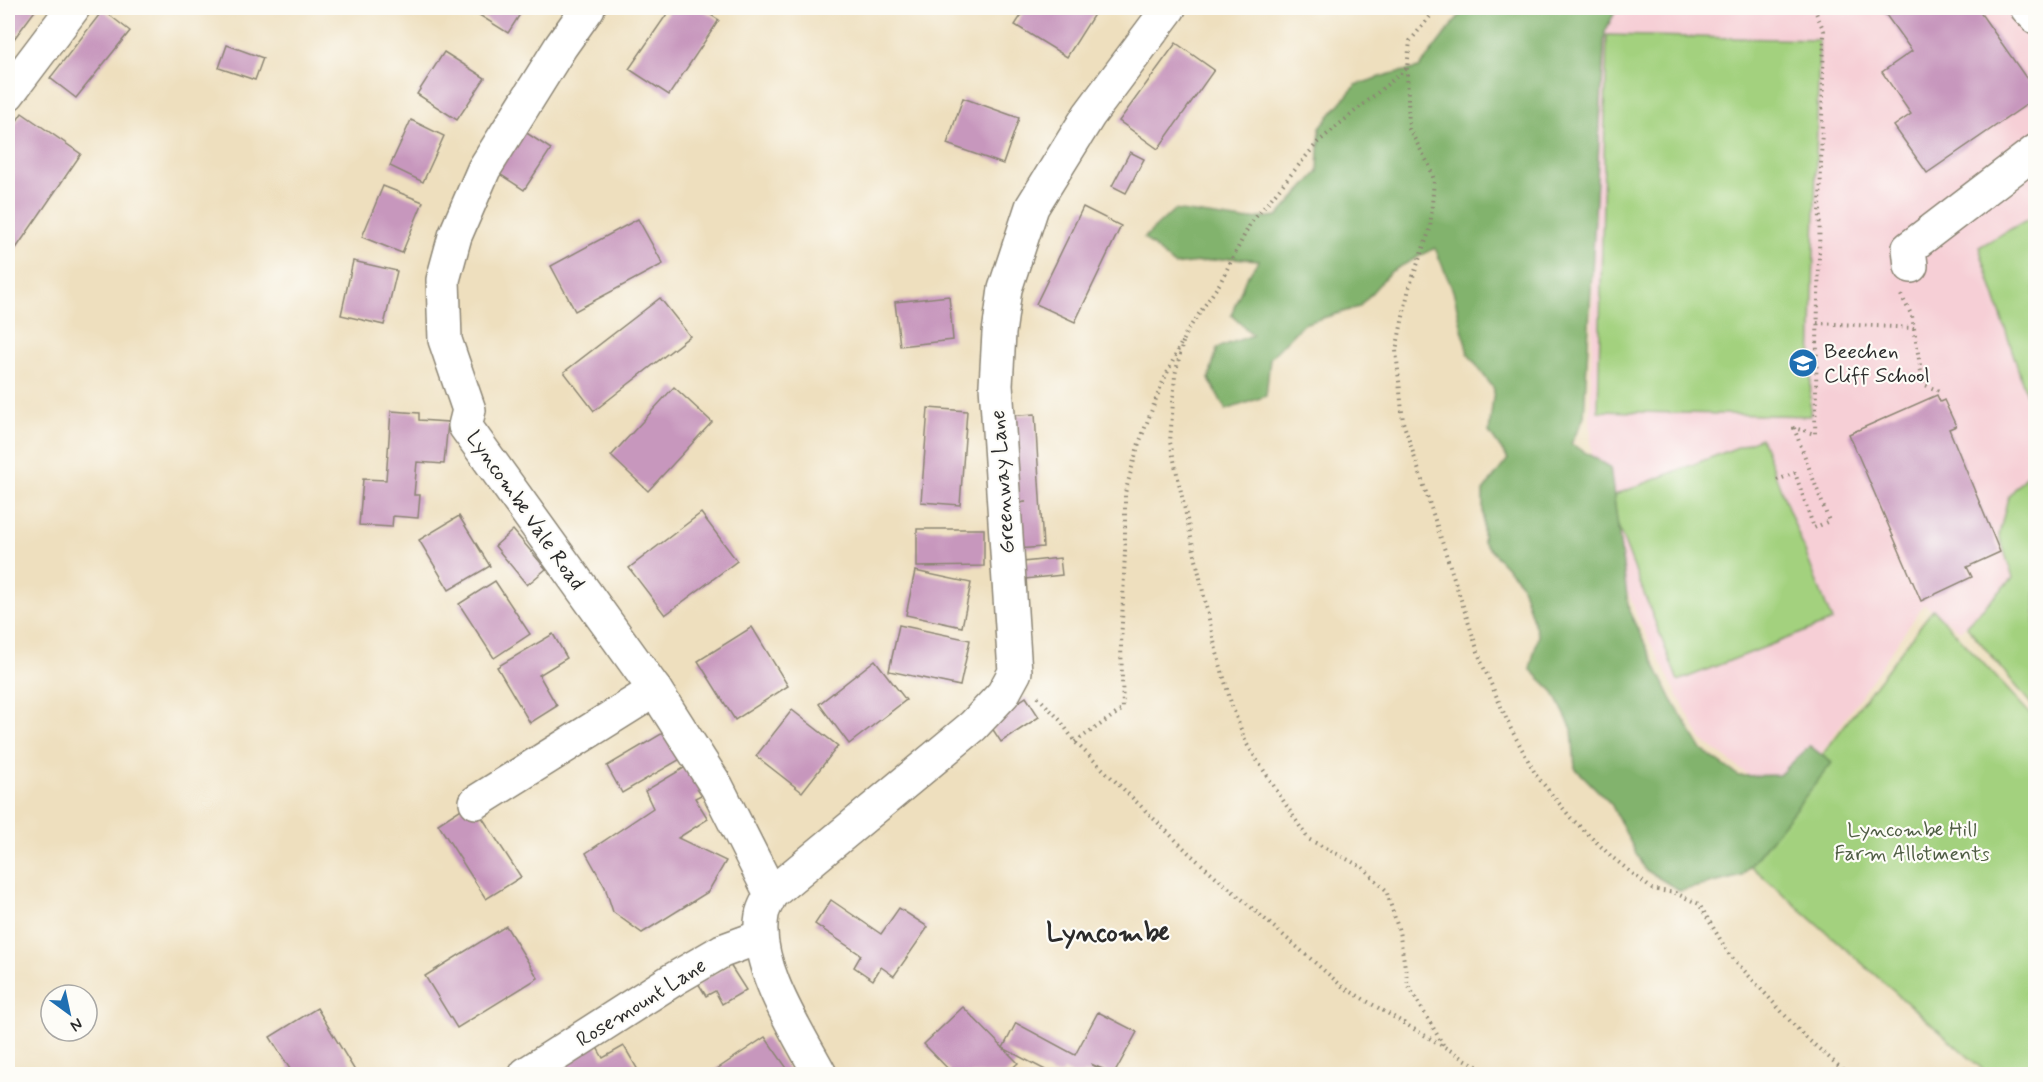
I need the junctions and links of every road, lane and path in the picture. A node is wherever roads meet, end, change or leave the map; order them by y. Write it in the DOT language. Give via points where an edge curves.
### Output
graph roads {
  1 [pos="73,8"];
  2 [pos="588,8"];
  3 [pos="1169,8"];
  4 [pos="1437,8"];
  5 [pos="1814,8"];
  6 [pos="2027,8"];
  7 [pos="2036,17"];
  8 [pos="1407,68"];
  9 [pos="8,94"];
  10 [pos="2036,151"];
  11 [pos="1911,266"];
  12 [pos="1817,323"];
  13 [pos="1914,328"];
  14 [pos="1186,333"];
  15 [pos="1939,391"];
  16 [pos="1777,480"];
  17 [pos="1015,672"];
  18 [pos="655,690"];
  19 [pos="1075,742"];
  20 [pos="476,802"];
  21 [pos="771,894"];
  22 [pos="760,936"];
  23 [pos="1445,1048"];
  24 [pos="526,1074"];
  25 [pos="820,1074"];
  26 [pos="1490,1074"];
  27 [pos="1848,1074"];
  1 -- 9 [label="street"];
  2 -- 18 [label="street, Lyncombe Vale Road" via="484,169 455,236 443,280 445,340 469,410 465,426"];
  3 -- 17 [label="street, Greenway Lane" via="1089,115 1032,207 1005,289 996,385"];
  4 -- 8 [label="path" via="1410,42"];
  5 -- 12 [label="path" via="1824,31"];
  6 -- 7 [label="street"];
  8 -- 14 [label="path" via="1318,141 1250,224 1220,283"];
  8 -- 27 [label="path" via="1409,129 1434,180 1430,229 1409,288 1396,350 1403,422 1489,680 1536,775 1571,818 1652,890 1675,893 1699,904 1729,954 1803,1035"];
  10 -- 11 [label="street" via="1909,248"];
  11 -- 13 [label="path" via="1891,278 1912,316"];
  12 -- 13 [label="path"];
  12 -- 16 [label="path" via="1815,434 1794,428 1829,521 1814,528 1795,472"];
  13 -- 15 [label="path" via="1923,384"];
  14 -- 19 [label="path" via="1138,446 1125,493 1123,709"];
  14 -- 23 [label="path" via="1175,375 1170,442 1231,703 1246,743 1308,839 1362,867 1386,890 1399,931 1408,985"];
  17 -- 19 [label="path"];
  17 -- 21 [label="street" via="1003,694 973,726"];
  18 -- 20 [label="street"];
  18 -- 21 [label="street, Lyncombe Vale Road" via="717,787"];
  19 -- 23 [label="path" via="1192,856 1343,987"];
  21 -- 22 [label="street" via="762,913"];
  22 -- 24 [label="street, Rosemount Lane" via="722,951 674,979"];
  22 -- 25 [label="street" via="771,980"];
  23 -- 26 [label="path"];
}
